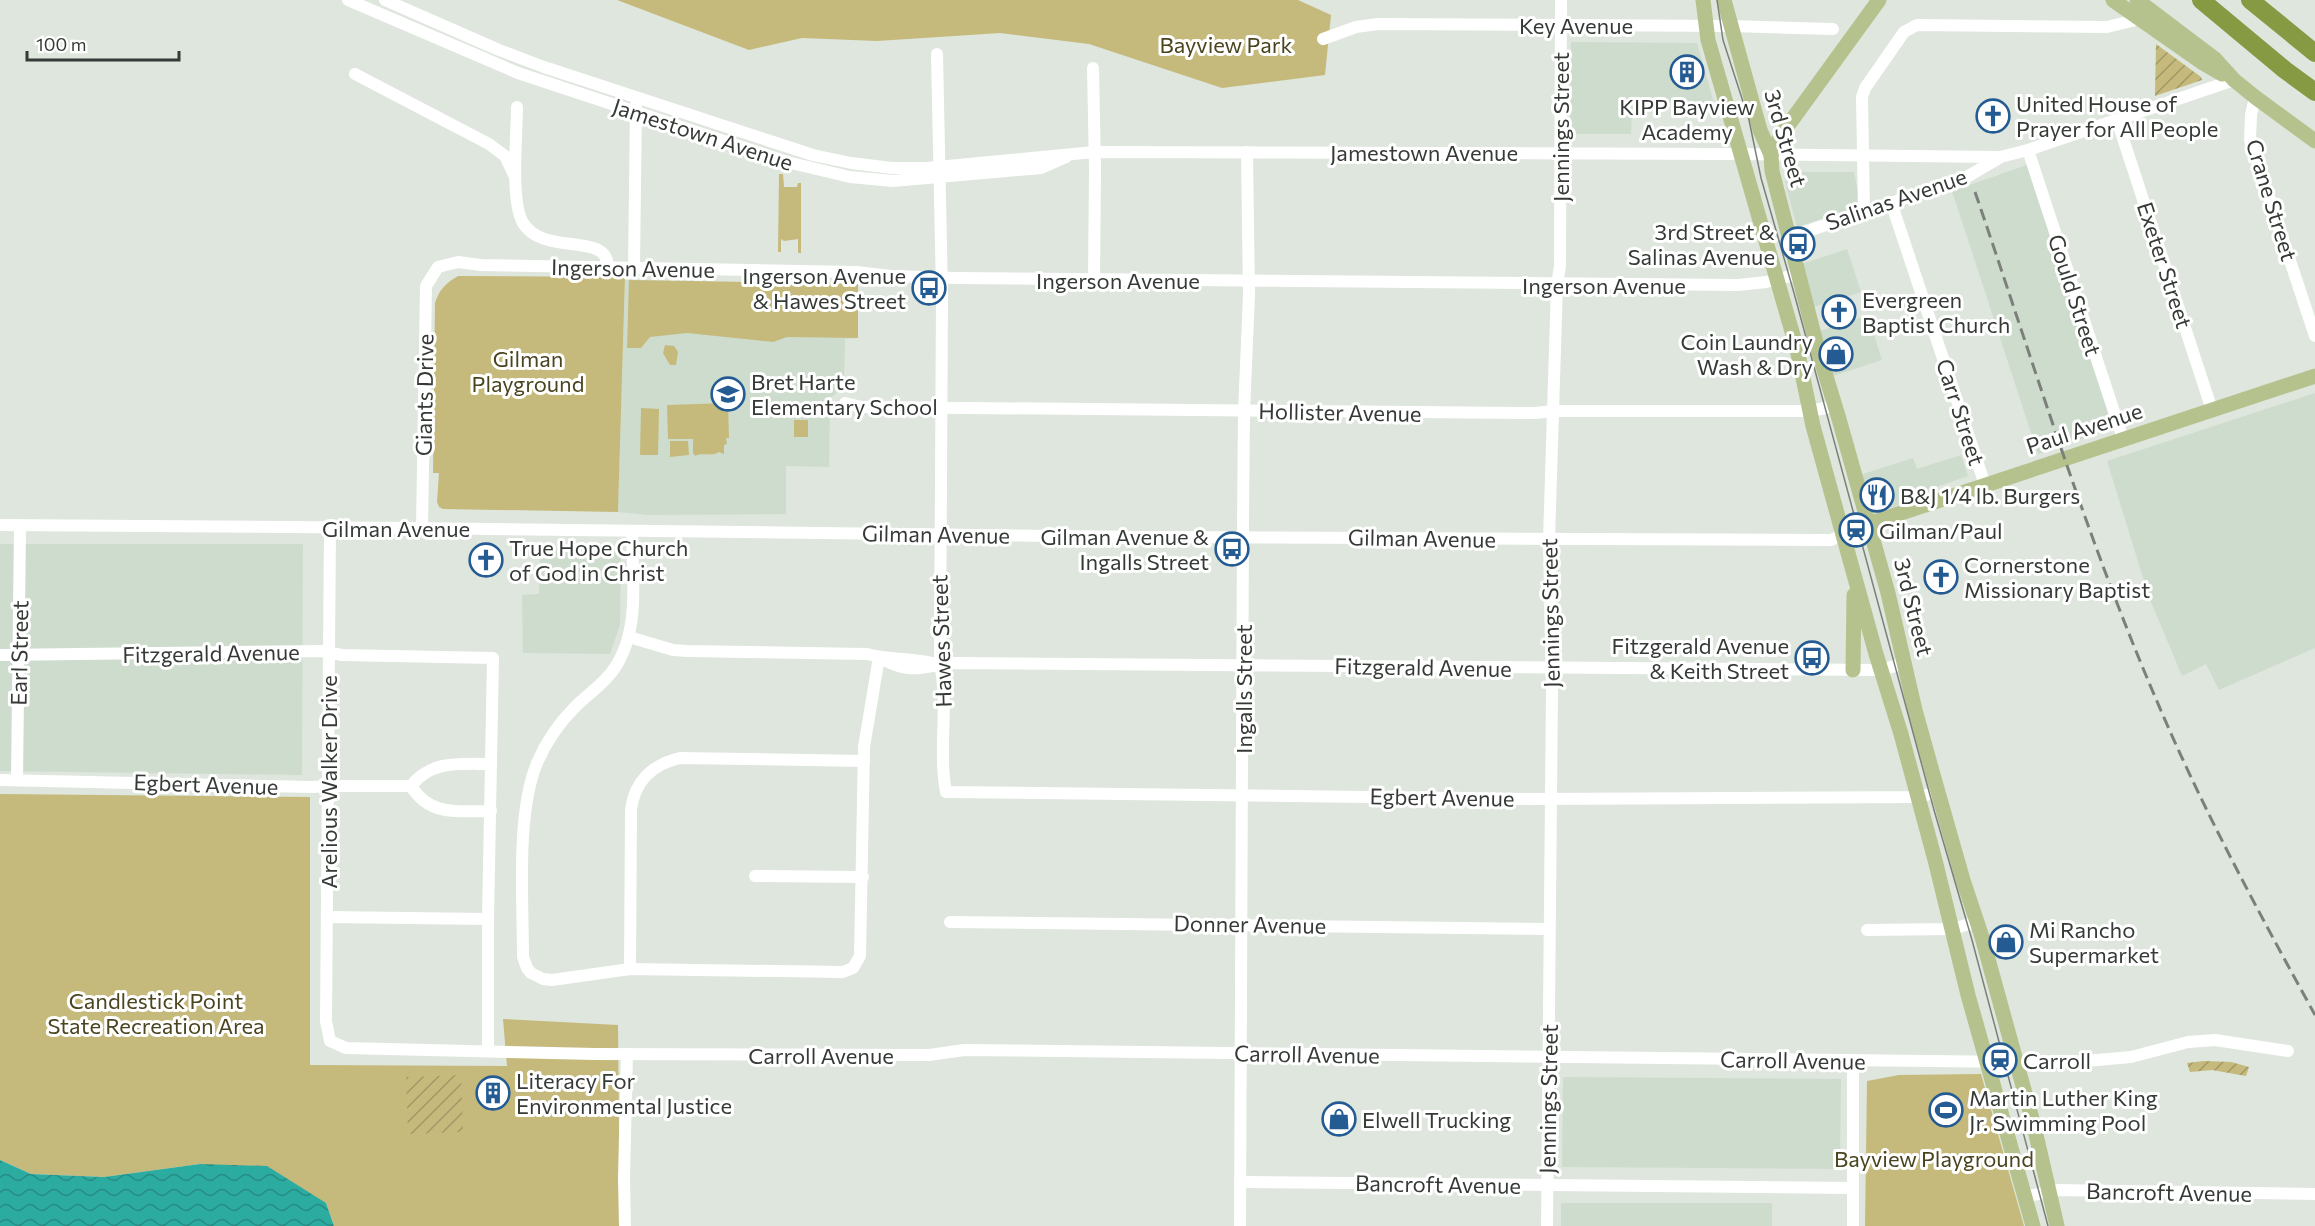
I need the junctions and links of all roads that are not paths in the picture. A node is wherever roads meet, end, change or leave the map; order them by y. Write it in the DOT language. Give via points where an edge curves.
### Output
graph roads {
  1 [pos="348,0"];
  2 [pos="385,0"];
  3 [pos="1561,0"];
  4 [pos="1704,0"];
  5 [pos="1724,0"];
  6 [pos="1879,0"];
  7 [pos="2113,0"];
  8 [pos="2137,0"];
  9 [pos="2201,0"];
  10 [pos="2250,0"];
  11 [pos="2140,19"];
  12 [pos="1560,25"];
  13 [pos="1706,26"];
  14 [pos="1730,26"];
  15 [pos="1833,29"];
  16 [pos="1323,39"];
  17 [pos="937,54"];
  18 [pos="2315,54"];
  19 [pos="525,60"];
  20 [pos="1093,68"];
  21 [pos="518,73"];
  22 [pos="355,74"];
  23 [pos="2234,80"];
  24 [pos="2315,92"];
  25 [pos="636,97"];
  26 [pos="2254,97"];
  27 [pos="517,107"];
  28 [pos="636,112"];
  29 [pos="2117,120"];
  30 [pos="2315,141"];
  31 [pos="2028,150"];
  32 [pos="1094,152"];
  33 [pos="1246,152"];
  34 [pos="1559,153"];
  35 [pos="1740,154"];
  36 [pos="1771,155"];
  37 [pos="1862,155"];
  38 [pos="2000,157"];
  39 [pos="940,172"];
  40 [pos="516,184"];
  41 [pos="1891,202"];
  42 [pos="1864,211"];
  43 [pos="1790,237"];
  44 [pos="608,266"];
  45 [pos="438,267"];
  46 [pos="634,268"];
  47 [pos="1799,274"];
  48 [pos="942,278"];
  49 [pos="1777,279"];
  50 [pos="1094,280"];
  51 [pos="1249,281"];
  52 [pos="1557,285"];
  53 [pos="2315,336"];
  54 [pos="2315,376"];
  55 [pos="845,403"];
  56 [pos="1836,406"];
  57 [pos="940,408"];
  58 [pos="2212,410"];
  59 [pos="1244,411"];
  60 [pos="1553,411"];
  61 [pos="1810,411"];
  62 [pos="2123,439"];
  63 [pos="1985,485"];
  64 [pos="1868,524"];
  65 [pos="0,525"];
  66 [pos="20,526"];
  67 [pos="330,528"];
  68 [pos="422,528"];
  69 [pos="632,531"];
  70 [pos="939,534"];
  71 [pos="1843,536"];
  72 [pos="1243,537"];
  73 [pos="1549,539"];
  74 [pos="1855,576"];
  75 [pos="629,638"];
  76 [pos="329,652"];
  77 [pos="0,655"];
  78 [pos="19,656"];
  79 [pos="879,657"];
  80 [pos="1905,663"];
  81 [pos="940,664"];
  82 [pos="1244,665"];
  83 [pos="1551,669"];
  84 [pos="1853,670"];
  85 [pos="1881,670"];
  86 [pos="864,761"];
  87 [pos="490,764"];
  88 [pos="0,780"];
  89 [pos="17,780"];
  90 [pos="329,786"];
  91 [pos="411,786"];
  92 [pos="946,792"];
  93 [pos="1938,792"];
  94 [pos="1243,794"];
  95 [pos="1918,797"];
  96 [pos="1549,798"];
  97 [pos="491,811"];
  98 [pos="755,876"];
  99 [pos="862,878"];
  100 [pos="327,917"];
  101 [pos="488,920"];
  102 [pos="950,922"];
  103 [pos="1977,922"];
  104 [pos="1241,924"];
  105 [pos="1952,928"];
  106 [pos="1549,929"];
  107 [pos="1867,930"];
  108 [pos="630,969"];
  109 [pos="328,1036"];
  110 [pos="488,1050"];
  111 [pos="2288,1051"];
  112 [pos="1241,1053"];
  113 [pos="627,1054"];
  114 [pos="1549,1056"];
  115 [pos="1986,1061"];
  116 [pos="1853,1062"];
  117 [pos="2016,1062"];
  118 [pos="1240,1182"];
  119 [pos="1547,1186"];
  120 [pos="1852,1188"];
  121 [pos="2048,1191"];
  122 [pos="2315,1194"];
  123 [pos="2024,1197"];
  124 [pos="625,1226"];
  125 [pos="1240,1226"];
  126 [pos="1547,1226"];
  127 [pos="1852,1226"];
  128 [pos="2033,1226"];
  129 [pos="2057,1226"];
  1 -- 21 [label="street, Jamestown Avenue"];
  2 -- 19 [label="street, Jamestown Avenue"];
  3 -- 12 [label="street, Jennings Street"];
  4 -- 13 [label="main road"];
  5 -- 14 [label="main road, 3rd Street"];
  6 -- 36 [label="main road" via="1781,135"];
  7 -- 11 [label="main road"];
  8 -- 23 [label="main road" via="2215,59"];
  9 -- 24 [label="highway"];
  10 -- 18 [label="highway"];
  11 -- 23 [label="main road"];
  11 -- 37 [label="street" via="2107,27 1917,25 1904,32 1865,87"];
  12 -- 13 [label="street, Key Avenue"];
  12 -- 16 [label="street, Key Avenue" via="1378,24"];
  12 -- 34 [label="street, Jennings Street"];
  13 -- 14 [label="street, Key Avenue"];
  13 -- 35 [label="main road"];
  14 -- 15 [label="street, Key Avenue"];
  14 -- 36 [label="main road, 3rd Street"];
  17 -- 39 [label="street, Hawes Street"];
  19 -- 21 [label="street"];
  19 -- 25 [label="street, Jamestown Avenue"];
  20 -- 32 [label="street"];
  21 -- 28 [label="street, Jamestown Avenue"];
  22 -- 40 [label="street" via="498,149 510,164"];
  23 -- 26 [label="main road"];
  23 -- 29 [label="street"];
  25 -- 28 [label="street"];
  25 -- 39 [label="street, Jamestown Avenue" via="832,160"];
  26 -- 30 [label="main road"];
  26 -- 53 [label="street, Crane Street" via="2250,140"];
  27 -- 40 [label="street"];
  28 -- 39 [label="street, Jamestown Avenue" via="828,174 882,180"];
  28 -- 46 [label="street"];
  29 -- 31 [label="street"];
  29 -- 58 [label="street, Exeter Street"];
  31 -- 38 [label="street, Jamestown Avenue"];
  31 -- 62 [label="street, Gould Street"];
  32 -- 33 [label="street, Jamestown Avenue"];
  32 -- 39 [label="street, Jamestown Avenue" via="1072,154 1041,168"];
  32 -- 50 [label="street"];
  33 -- 34 [label="street, Jamestown Avenue"];
  33 -- 51 [label="street, Ingalls Street"];
  34 -- 35 [label="street, Jamestown Avenue"];
  34 -- 52 [label="street, Jennings Street"];
  35 -- 36 [label="street, Jamestown Avenue"];
  35 -- 49 [label="main road"];
  36 -- 37 [label="street, Jamestown Avenue"];
  36 -- 43 [label="main road, 3rd Street"];
  37 -- 38 [label="street, Jamestown Avenue"];
  37 -- 42 [label="street"];
  38 -- 41 [label="street, Salinas Avenue" via="1965,178"];
  39 -- 48 [label="street, Hawes Street"];
  40 -- 44 [label="street" via="520,216 531,232 549,242 593,248 605,256"];
  41 -- 42 [label="street, Salinas Avenue"];
  41 -- 63 [label="street, Carr Street"];
  42 -- 43 [label="street, Salinas Avenue"];
  43 -- 47 [label="main road, 3rd Street"];
  44 -- 45 [label="street, Ingerson Avenue" via="458,262"];
  44 -- 46 [label="street, Ingerson Avenue"];
  45 -- 68 [label="street, Giants Drive" via="425,291"];
  46 -- 48 [label="street, Ingerson Avenue" via="856,272"];
  47 -- 49 [label="street, Ingerson Avenue"];
  47 -- 56 [label="main road, 3rd Street"];
  48 -- 50 [label="street, Ingerson Avenue"];
  48 -- 57 [label="street, Hawes Street"];
  49 -- 52 [label="street, Ingerson Avenue" via="1738,285"];
  49 -- 61 [label="main road"];
  50 -- 51 [label="street, Ingerson Avenue"];
  51 -- 52 [label="street, Ingerson Avenue"];
  51 -- 59 [label="street, Ingalls Street"];
  52 -- 60 [label="street, Jennings Street"];
  54 -- 58 [label="main road, Paul Avenue"];
  55 -- 57 [label="street, Hollister Avenue" via="862,407"];
  56 -- 61 [label="street, Hollister Avenue"];
  56 -- 64 [label="main road, 3rd Street"];
  57 -- 59 [label="street, Hollister Avenue"];
  57 -- 70 [label="street, Hawes Street"];
  58 -- 62 [label="main road, Paul Avenue"];
  59 -- 60 [label="street, Hollister Avenue"];
  59 -- 72 [label="street, Ingalls Street"];
  60 -- 61 [label="street, Hollister Avenue"];
  60 -- 73 [label="street, Jennings Street"];
  61 -- 71 [label="main road"];
  62 -- 63 [label="main road, Paul Avenue"];
  63 -- 64 [label="main road, Paul Avenue"];
  64 -- 71 [label="street, Gilman Avenue"];
  64 -- 80 [label="main road, 3rd Street"];
  65 -- 66 [label="street, Gilman Avenue"];
  66 -- 67 [label="street, Gilman Avenue"];
  66 -- 78 [label="street, Earl Street"];
  67 -- 68 [label="street, Gilman Avenue"];
  67 -- 76 [label="street, Arelious Walker Drive"];
  68 -- 69 [label="street, Gilman Avenue"];
  69 -- 70 [label="street, Gilman Avenue"];
  69 -- 75 [label="street"];
  70 -- 72 [label="street, Gilman Avenue"];
  70 -- 81 [label="street, Hawes Street"];
  71 -- 73 [label="street, Gilman Avenue" via="1831,540"];
  71 -- 74 [label="main road"];
  72 -- 73 [label="street, Gilman Avenue"];
  72 -- 82 [label="street, Ingalls Street"];
  73 -- 83 [label="street, Jennings Street"];
  74 -- 84 [label="main road"];
  74 -- 85 [label="main road"];
  75 -- 79 [label="street, Fitzgerald Avenue" via="673,650"];
  75 -- 108 [label="street" via="614,670 576,706 544,747 531,781 524,831 523,957 531,973 543,979"];
  76 -- 78 [label="street, Fitzgerald Avenue"];
  76 -- 87 [label="street, Fitzgerald Avenue" via="493,657"];
  76 -- 90 [label="street, Arelious Walker Drive"];
  77 -- 78 [label="street, Fitzgerald Avenue"];
  78 -- 89 [label="street, Earl Street"];
  79 -- 81 [label="street, Fitzgerald Avenue"];
  79 -- 86 [label="street"];
  80 -- 85 [label="street, Fitzgerald Avenue"];
  80 -- 93 [label="main road, 3rd Street"];
  81 -- 82 [label="street, Fitzgerald Avenue"];
  81 -- 92 [label="street, Hawes Street" via="944,680"];
  82 -- 83 [label="street, Fitzgerald Avenue"];
  82 -- 94 [label="street, Ingalls Street"];
  83 -- 84 [label="street, Fitzgerald Avenue"];
  83 -- 96 [label="street, Jennings Street"];
  84 -- 85 [label="street, Fitzgerald Avenue"];
  85 -- 95 [label="main road"];
  86 -- 99 [label="street"];
  86 -- 108 [label="street" via="680,758 651,770 637,788 631,809"];
  87 -- 91 [label="street" via="446,764 429,770"];
  87 -- 97 [label="street"];
  88 -- 89 [label="street, Egbert Avenue"];
  89 -- 90 [label="street, Egbert Avenue"];
  90 -- 91 [label="street, Egbert Avenue"];
  90 -- 100 [label="street, Arelious Walker Drive"];
  91 -- 97 [label="street" via="426,804 443,810"];
  92 -- 94 [label="street, Egbert Avenue"];
  93 -- 95 [label="street, Egbert Avenue"];
  93 -- 103 [label="main road, 3rd Street"];
  94 -- 96 [label="street, Egbert Avenue"];
  94 -- 104 [label="street, Ingalls Street"];
  95 -- 96 [label="street, Egbert Avenue"];
  95 -- 105 [label="main road"];
  96 -- 106 [label="street, Jennings Street"];
  97 -- 101 [label="street"];
  98 -- 99 [label="street"];
  99 -- 108 [label="street" via="860,956 849,971"];
  100 -- 101 [label="street"];
  100 -- 109 [label="street, Arelious Walker Drive"];
  101 -- 110 [label="street"];
  102 -- 104 [label="street, Donner Avenue"];
  103 -- 105 [label="street"];
  103 -- 117 [label="main road, 3rd Street"];
  104 -- 106 [label="street, Donner Avenue"];
  104 -- 112 [label="street, Ingalls Street"];
  105 -- 107 [label="street"];
  105 -- 115 [label="main road"];
  106 -- 114 [label="street, Jennings Street"];
  109 -- 110 [label="street, Carroll Avenue" via="337,1045 355,1049"];
  110 -- 113 [label="street, Carroll Avenue"];
  111 -- 117 [label="street, Carroll Avenue" via="2215,1040 2188,1042 2131,1057"];
  112 -- 113 [label="street, Carroll Avenue" via="964,1050 929,1055"];
  112 -- 114 [label="street, Carroll Avenue"];
  112 -- 118 [label="street, Ingalls Street"];
  113 -- 124 [label="street"];
  114 -- 116 [label="street, Carroll Avenue"];
  114 -- 119 [label="street, Jennings Street"];
  115 -- 116 [label="street, Carroll Avenue"];
  115 -- 117 [label="street, Carroll Avenue"];
  115 -- 123 [label="main road"];
  116 -- 120 [label="street"];
  117 -- 121 [label="main road, 3rd Street"];
  118 -- 119 [label="street, Bancroft Avenue"];
  118 -- 125 [label="street, Ingalls Street"];
  119 -- 120 [label="street, Bancroft Avenue"];
  119 -- 126 [label="street, Jennings Street"];
  120 -- 127 [label="street"];
  121 -- 122 [label="street, Bancroft Avenue"];
  121 -- 123 [label="street, Bancroft Avenue"];
  121 -- 129 [label="main road, 3rd Street"];
  123 -- 128 [label="main road"];
}
